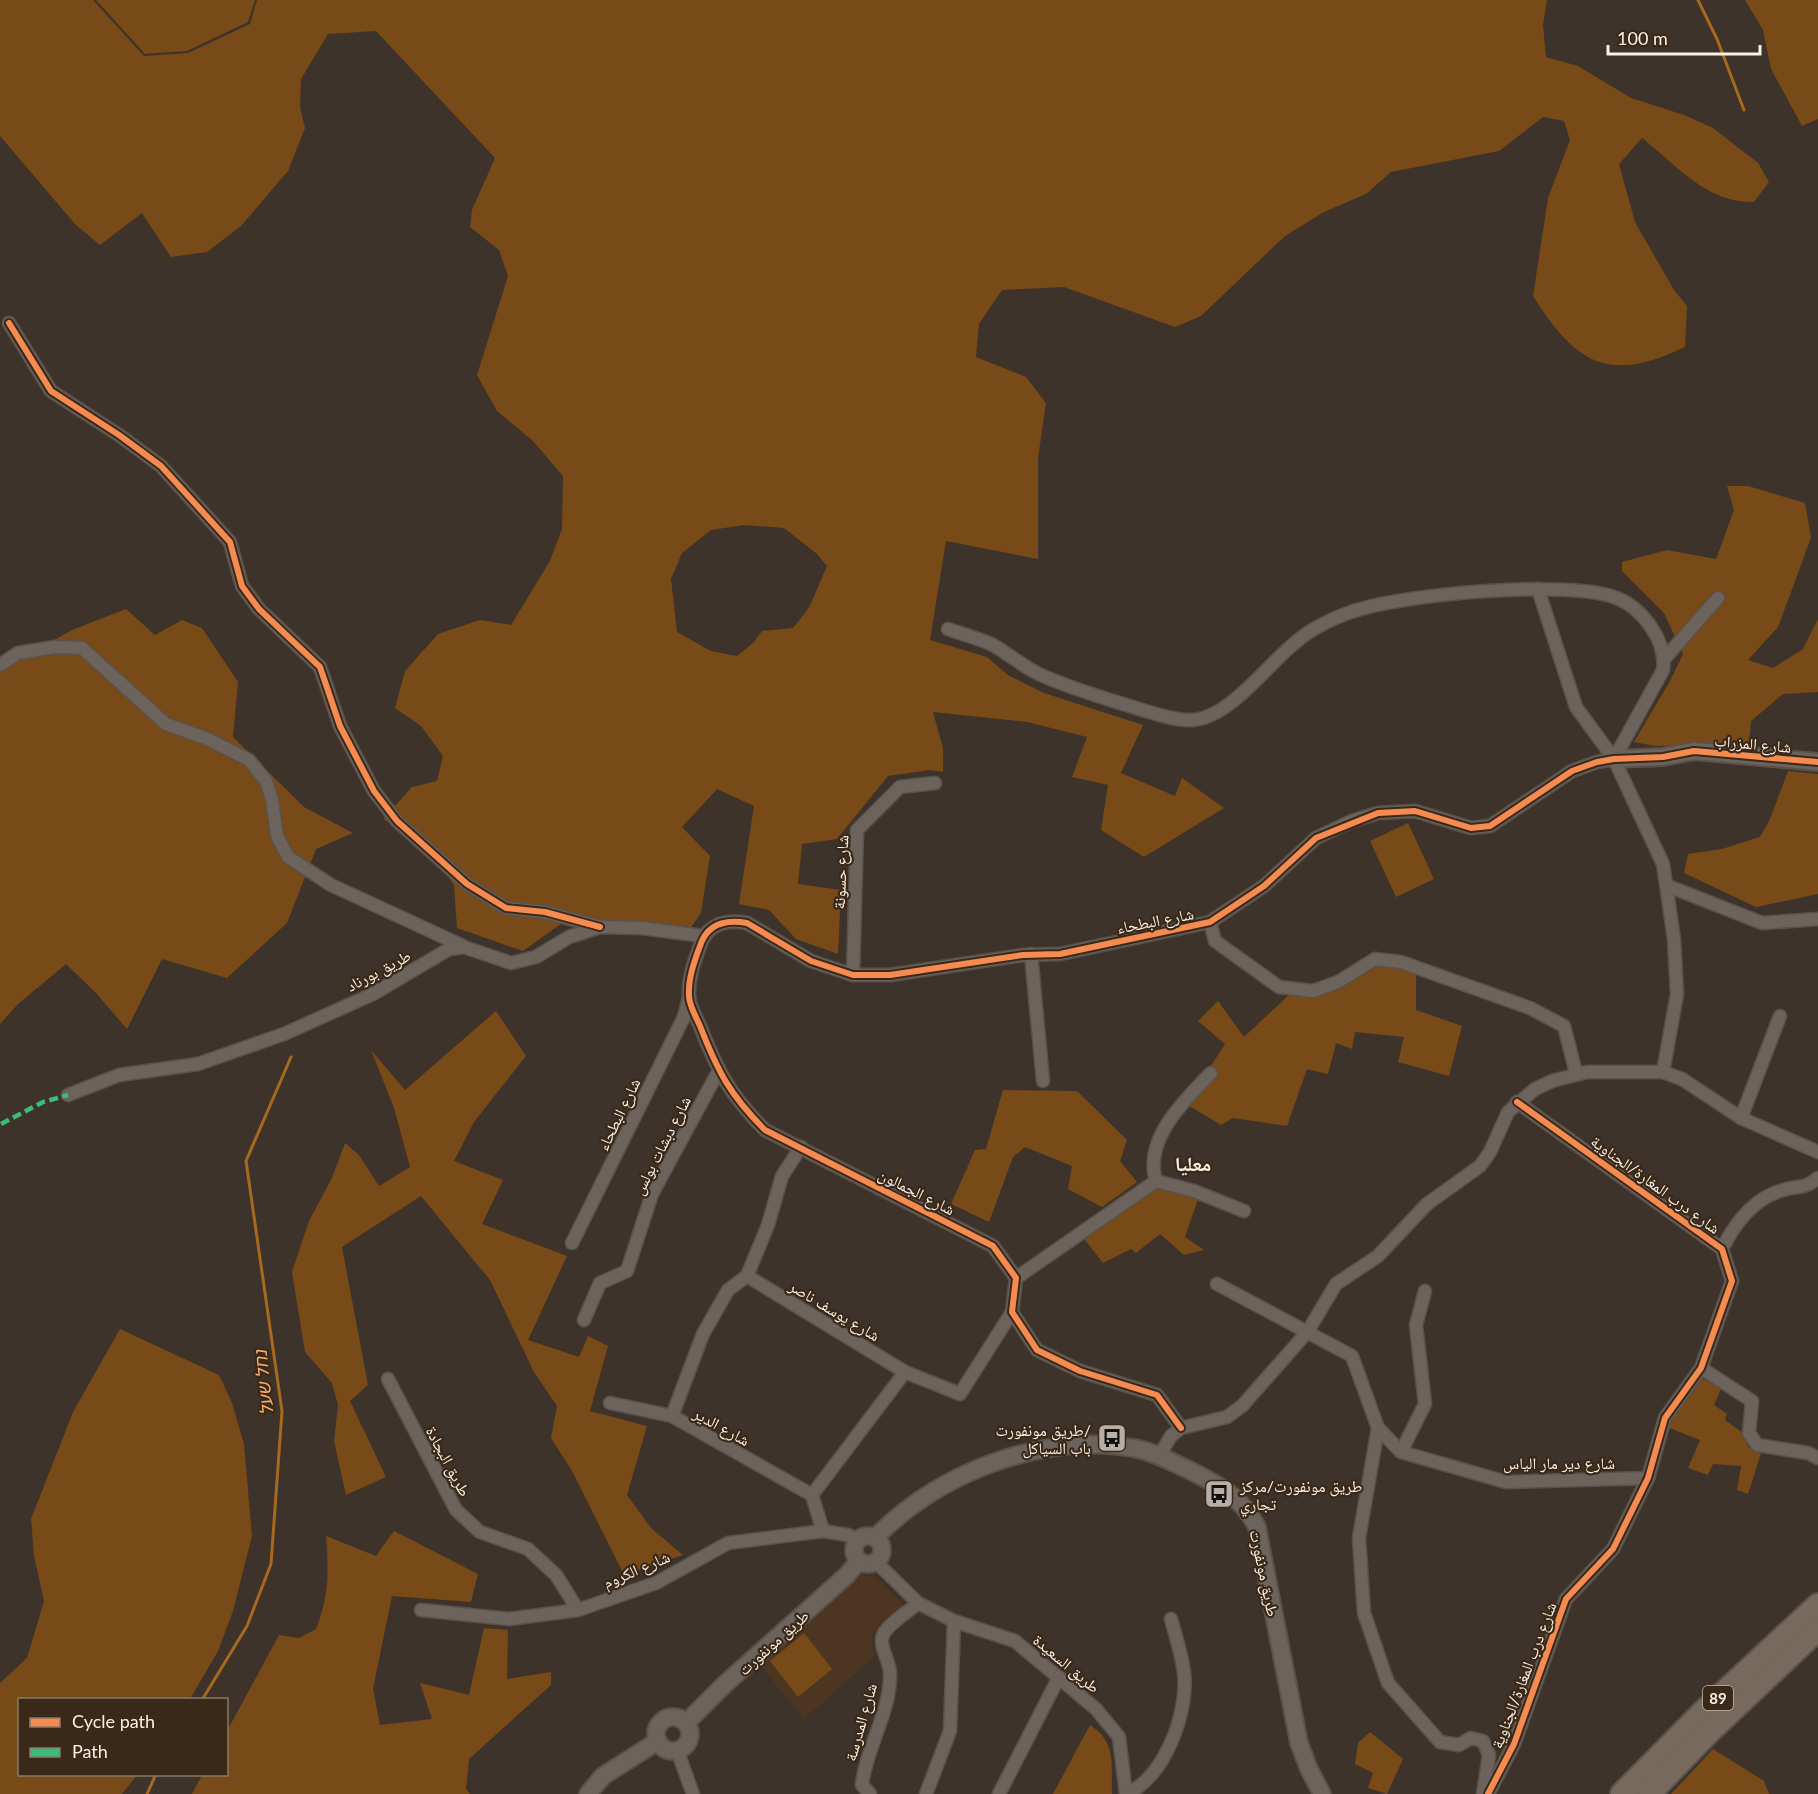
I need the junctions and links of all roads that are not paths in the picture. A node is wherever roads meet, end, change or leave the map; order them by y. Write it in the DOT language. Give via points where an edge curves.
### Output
graph roads {
  1 [pos="9,323"];
  2 [pos="1538,589"];
  3 [pos="1718,598"];
  4 [pos="948,628"];
  5 [pos="1665,657"];
  6 [pos="0,665"];
  7 [pos="1614,759"];
  8 [pos="1818,762"];
  9 [pos="935,783"];
  10 [pos="1668,886"];
  11 [pos="1818,919"];
  12 [pos="1210,922"];
  13 [pos="600,927"];
  14 [pos="703,936"];
  15 [pos="464,947"];
  16 [pos="1031,954"];
  17 [pos="853,975"];
  18 [pos="689,998"];
  19 [pos="1780,1016"];
  20 [pos="718,1072"];
  21 [pos="1662,1072"];
  22 [pos="1211,1073"];
  23 [pos="1576,1073"];
  24 [pos="1043,1081"];
  25 [pos="68,1095"];
  26 [pos="1517,1102"];
  27 [pos="1741,1118"];
  28 [pos="801,1148"];
  29 [pos="1818,1152"];
  30 [pos="1818,1178"];
  31 [pos="1156,1181"];
  32 [pos="1245,1211"];
  33 [pos="572,1243"];
  34 [pos="1722,1249"];
  35 [pos="747,1276"];
  36 [pos="1016,1278"];
  37 [pos="1217,1284"];
  38 [pos="1425,1291"];
  39 [pos="1012,1312"];
  40 [pos="584,1320"];
  41 [pos="1308,1330"];
  42 [pos="1701,1368"];
  43 [pos="904,1372"];
  44 [pos="388,1379"];
  45 [pos="610,1403"];
  46 [pos="672,1416"];
  47 [pos="1181,1428"];
  48 [pos="1378,1428"];
  49 [pos="1401,1452"];
  50 [pos="1160,1456"];
  51 [pos="1818,1458"];
  52 [pos="1647,1478"];
  53 [pos="812,1495"];
  54 [pos="823,1531"];
  55 [pos="875,1538"];
  56 [pos="858,1540"];
  57 [pos="859,1561"];
  58 [pos="876,1562"];
  59 [pos="918,1603"];
  60 [pos="1818,1605"];
  61 [pos="421,1610"];
  62 [pos="578,1610"];
  63 [pos="1171,1620"];
  64 [pos="954,1621"];
  65 [pos="1818,1629"];
  66 [pos="1059,1677"];
  67 [pos="686,1723"];
  68 [pos="658,1741"];
  69 [pos="677,1750"];
  70 [pos="588,1794"];
  71 [pos="693,1794"];
  72 [pos="870,1794"];
  73 [pos="926,1794"];
  74 [pos="999,1794"];
  75 [pos="1126,1794"];
  76 [pos="1322,1794"];
  77 [pos="1483,1794"];
  78 [pos="1488,1794"];
  79 [pos="1622,1794"];
  80 [pos="1649,1794"];
  1 -- 13 [label="street" via="51,392 161,466 230,542 242,586 259,609 320,667 340,726 374,791 397,821 467,884 506,908 545,912"];
  2 -- 4 [label="street" via="1394,602 1352,611 1301,637 1222,712 1190,720 1156,714 1070,687 1038,673 991,644"];
  2 -- 5 [label="street" via="1616,597 1639,614 1660,640"];
  2 -- 7 [label="street" via="1576,707"];
  3 -- 5 [label="street"];
  5 -- 7 [label="street" via="1663,670"];
  6 -- 15 [label="street" via="18,653 55,647 81,648 166,724 249,760 266,780 277,836 288,857 342,890"];
  7 -- 8 [label="main road, شارع المزراب" via="1694,751"];
  7 -- 10 [label="street" via="1663,864"];
  7 -- 12 [label="street, شارع البطحاء" via="1572,771 1490,826 1471,828 1415,811 1378,813 1352,821 1316,838 1264,886"];
  9 -- 17 [label="street, شارع حسونة" via="900,787 857,830"];
  10 -- 11 [label="street" via="1761,923"];
  10 -- 21 [label="street" via="1677,994"];
  12 -- 16 [label="street, شارع البطحاء" via="1060,954"];
  12 -- 23 [label="street" via="1215,940 1279,987 1313,991 1338,982 1375,959 1401,962 1530,1008 1564,1026"];
  13 -- 14 [label="street"];
  13 -- 15 [label="street" via="569,937 536,957 511,963"];
  14 -- 17 [label="street, شارع البطحاء" via="719,924 747,923 812,961"];
  14 -- 18 [label="street, شارع الجمالون" via="692,970"];
  15 -- 25 [label="street, طريق بورناد" via="449,949 373,994 284,1034 198,1064 119,1075"];
  16 -- 17 [label="street, شارع البطحاء" via="890,975"];
  16 -- 24 [label="street"];
  18 -- 20 [label="street, شارع الجمالون"];
  18 -- 33 [label="street, شارع البطحاء" via="684,1017"];
  19 -- 27 [label="street"];
  20 -- 28 [label="street, شارع الجمالون" via="737,1102 765,1130"];
  20 -- 40 [label="street, شارع دبشات بولس" via="652,1194 627,1271 600,1283"];
  21 -- 23 [label="street"];
  21 -- 27 [label="street" via="1682,1079"];
  22 -- 31 [label="street" via="1161,1132 1153,1172"];
  23 -- 26 [label="street" via="1535,1089"];
  26 -- 34 [label="street, شارع درب المغارة/الجناوية"];
  26 -- 41 [label="street" via="1480,1166 1426,1204 1378,1256 1336,1284"];
  27 -- 29 [label="street"];
  28 -- 35 [label="street" via="782,1176"];
  28 -- 36 [label="street, شارع الجمالون" via="993,1246"];
  30 -- 34 [label="street" via="1806,1188 1782,1190 1750,1207"];
  31 -- 32 [label="street"];
  31 -- 36 [label="street"];
  34 -- 42 [label="street, شارع درب المغارة/الجناوية" via="1732,1281"];
  35 -- 43 [label="street, شارع يوسف ناصر"];
  35 -- 46 [label="street" via="728,1290 703,1334"];
  36 -- 39 [label="street"];
  37 -- 41 [label="street"];
  38 -- 49 [label="street" via="1416,1325 1425,1404"];
  39 -- 43 [label="street, شارع يوسف ناصر" via="960,1394"];
  39 -- 47 [label="street" via="1037,1350 1080,1371 1157,1395"];
  41 -- 47 [label="street" via="1243,1405 1227,1417"];
  41 -- 48 [label="street" via="1352,1356"];
  42 -- 51 [label="street" via="1752,1401 1749,1433 1757,1445"];
  42 -- 52 [label="street, شارع درب المغارة/الجناوية" via="1665,1418"];
  43 -- 53 [label="street"];
  44 -- 62 [label="street, طريق البجادة" via="456,1510 480,1532 528,1549 556,1575"];
  45 -- 46 [label="street, شارع الدير"];
  46 -- 53 [label="street, شارع الدير"];
  47 -- 50 [label="street"];
  48 -- 49 [label="street"];
  48 -- 77 [label="street" via="1359,1538 1364,1612 1388,1683 1425,1726 1440,1742 1459,1745 1472,1738 1483,1741 1489,1755"];
  49 -- 52 [label="street, شارع دير مار الياس" via="1506,1482"];
  50 -- 55 [label="main road, طريق مونفورت" via="1133,1448 1078,1446 1023,1452 935,1490 903,1510"];
  50 -- 76 [label="main road, طريق مونفورت" via="1218,1484 1239,1500 1257,1527 1299,1743"];
  52 -- 78 [label="street, شارع درب المغارة/الجناوية" via="1613,1549 1566,1599 1514,1744"];
  53 -- 54 [label="street"];
  54 -- 56 [label="street, شارع الكروم"];
  54 -- 62 [label="street, شارع الكروم" via="728,1543 656,1583"];
  55 -- 56 [label="main road" via="866,1536"];
  55 -- 58 [label="main road" via="882,1550"];
  56 -- 57 [label="main road" via="854,1553"];
  57 -- 58 [label="main road"];
  57 -- 67 [label="main road, طريق مونفورت"];
  58 -- 59 [label="street, طريق السعيدة"];
  59 -- 64 [label="street, طريق السعيدة"];
  59 -- 72 [label="street, شارع المدرسة" via="884,1632 881,1641 891,1674 882,1719 863,1771 862,1785"];
  60 -- 79 [label="highway, 89"];
  61 -- 62 [label="street, شارع الكروم" via="509,1619"];
  63 -- 75 [label="street" via="1185,1673 1184,1709 1157,1770 1140,1788"];
  64 -- 66 [label="street, طريق السعيدة" via="1015,1641"];
  64 -- 73 [label="street" via="950,1731"];
  65 -- 80 [label="highway, 89" via="1707,1733"];
  66 -- 74 [label="street"];
  66 -- 75 [label="street, طريق السعيدة" via="1119,1737"];
  67 -- 68 [label="main road" via="677,1717 666,1719 657,1731"];
  67 -- 69 [label="main road" via="689,1739"];
  68 -- 69 [label="main road" via="666,1749"];
  68 -- 70 [label="main road" via="603,1776"];
  69 -- 71 [label="street"];
}
